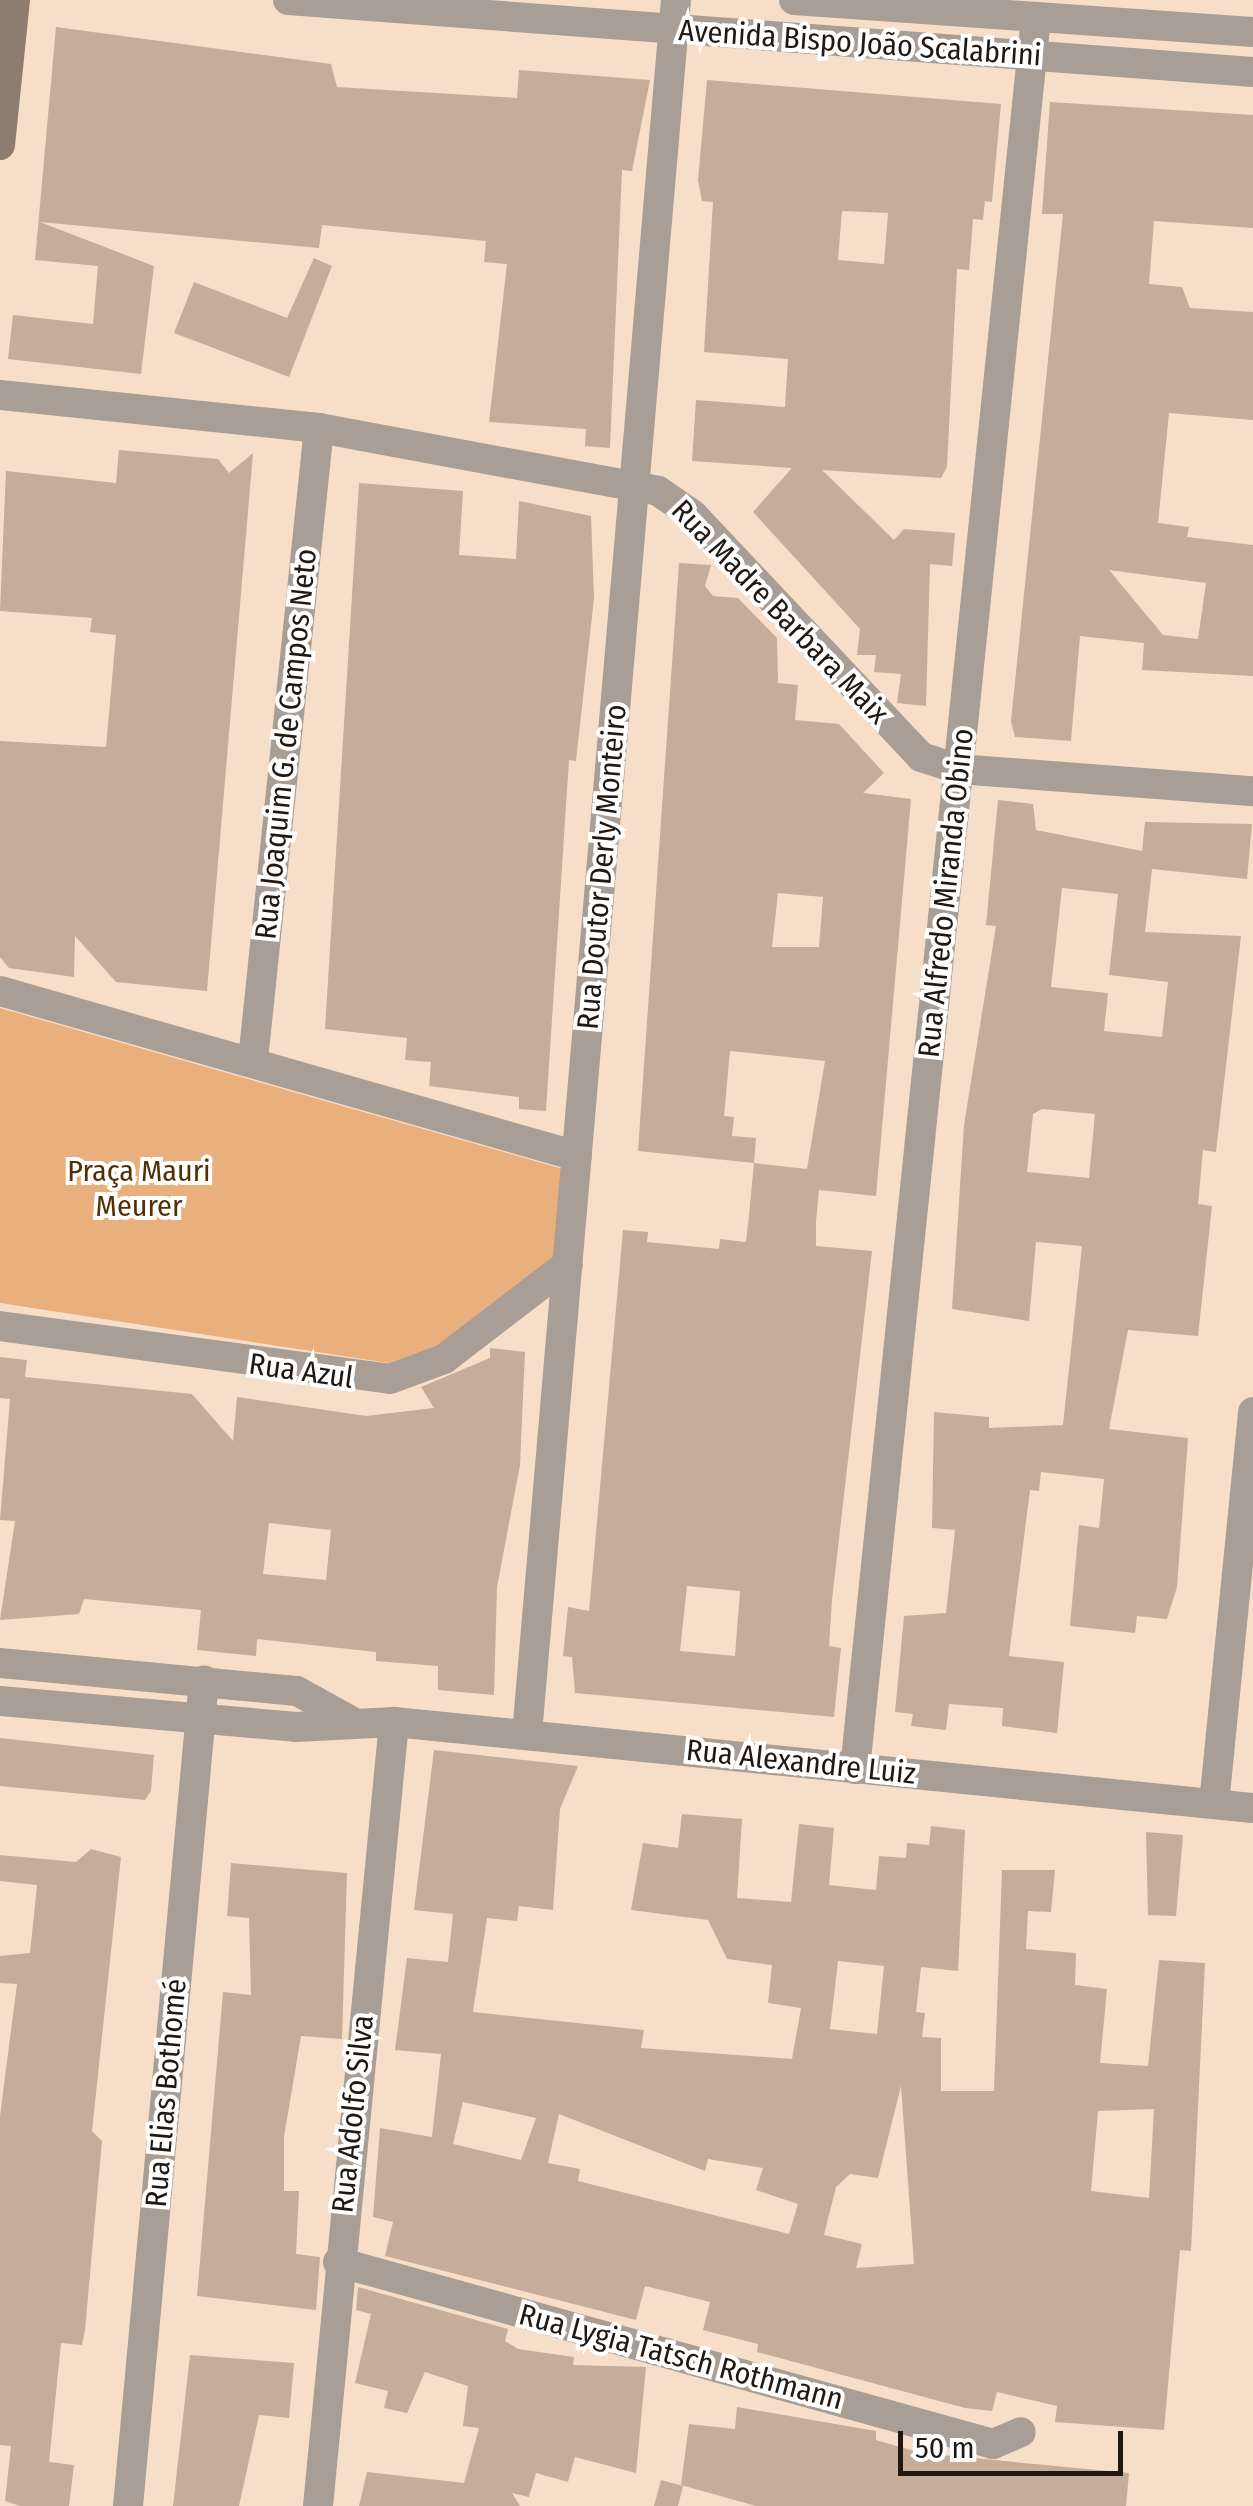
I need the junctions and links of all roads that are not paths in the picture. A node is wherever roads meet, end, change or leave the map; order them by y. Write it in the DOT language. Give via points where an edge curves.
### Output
graph roads {
  1 [pos="15,0"];
  2 [pos="288,0"];
  3 [pos="794,0"];
  4 [pos="675,14"];
  5 [pos="1036,16"];
  6 [pos="1253,32"];
  7 [pos="1032,56"];
  8 [pos="1253,72"];
  9 [pos="0,145"];
  10 [pos="0,395"];
  11 [pos="319,428"];
  12 [pos="634,486"];
  13 [pos="958,770"];
  14 [pos="1253,791"];
  15 [pos="0,991"];
  16 [pos="253,1060"];
  17 [pos="577,1156"];
  18 [pos="568,1264"];
  19 [pos="0,1326"];
  20 [pos="1253,1412"];
  21 [pos="0,1662"];
  22 [pos="204,1680"];
  23 [pos="0,1701"];
  24 [pos="201,1718"];
  25 [pos="349,1720"];
  26 [pos="394,1722"];
  27 [pos="527,1734"];
  28 [pos="855,1769"];
  29 [pos="1214,1804"];
  30 [pos="1253,1808"];
  31 [pos="338,2262"];
  32 [pos="1021,2432"];
  33 [pos="128,2506"];
  34 [pos="318,2506"];
  1 -- 9 [label="main road"];
  2 -- 4 [label="street, Avenida Bispo João Scalabrini"];
  3 -- 5 [label="street, Avenida Bispo João Scalabrini"];
  4 -- 7 [label="street, Avenida Bispo João Scalabrini"];
  4 -- 12 [label="street, Rua Doutor Derly Monteiro"];
  5 -- 6 [label="street, Avenida Bispo João Scalabrini"];
  5 -- 7 [label="street, Rua Alfredo Miranda Obino"];
  7 -- 8 [label="street, Avenida Bispo João Scalabrini"];
  7 -- 13 [label="street, Rua Alfredo Miranda Obino"];
  10 -- 11 [label="street, Rua Madre Barbara Maix"];
  11 -- 12 [label="street, Rua Madre Barbara Maix"];
  11 -- 16 [label="street, Rua Joaquim G. de Campos Neto"];
  12 -- 13 [label="street, Rua Madre Barbara Maix" via="676,500 921,757"];
  12 -- 17 [label="street, Rua Doutor Derly Monteiro"];
  13 -- 14 [label="street, Rua Madre Barbara Maix"];
  13 -- 28 [label="street, Rua Alfredo Miranda Obino"];
  15 -- 16 [label="street"];
  16 -- 17 [label="street"];
  17 -- 18 [label="street, Rua Doutor Derly Monteiro"];
  18 -- 19 [label="street, Rua Azul" via="444,1359 390,1379"];
  18 -- 27 [label="street, Rua Doutor Derly Monteiro"];
  20 -- 29 [label="street"];
  21 -- 22 [label="street, Rua Alexandre Luiz"];
  22 -- 24 [label="street, Rua Elias Bothomé"];
  22 -- 25 [label="street, Rua Alexandre Luiz" via="297,1691"];
  23 -- 24 [label="street, Rua Alexandre Luiz"];
  24 -- 25 [label="street, Rua Alexandre Luiz" via="296,1727"];
  24 -- 33 [label="street, Rua Elias Bothomé"];
  25 -- 26 [label="street, Rua Alexandre Luiz"];
  26 -- 27 [label="street, Rua Alexandre Luiz"];
  26 -- 31 [label="street, Rua Adolfo Silva"];
  27 -- 28 [label="street, Rua Alexandre Luiz"];
  28 -- 29 [label="street, Rua Alexandre Luiz"];
  29 -- 30 [label="street, Rua Alexandre Luiz"];
  31 -- 32 [label="street, Rua Lygia Tatsch Rothmann" via="993,2444"];
  31 -- 34 [label="street, Rua Adolfo Silva"];
}
